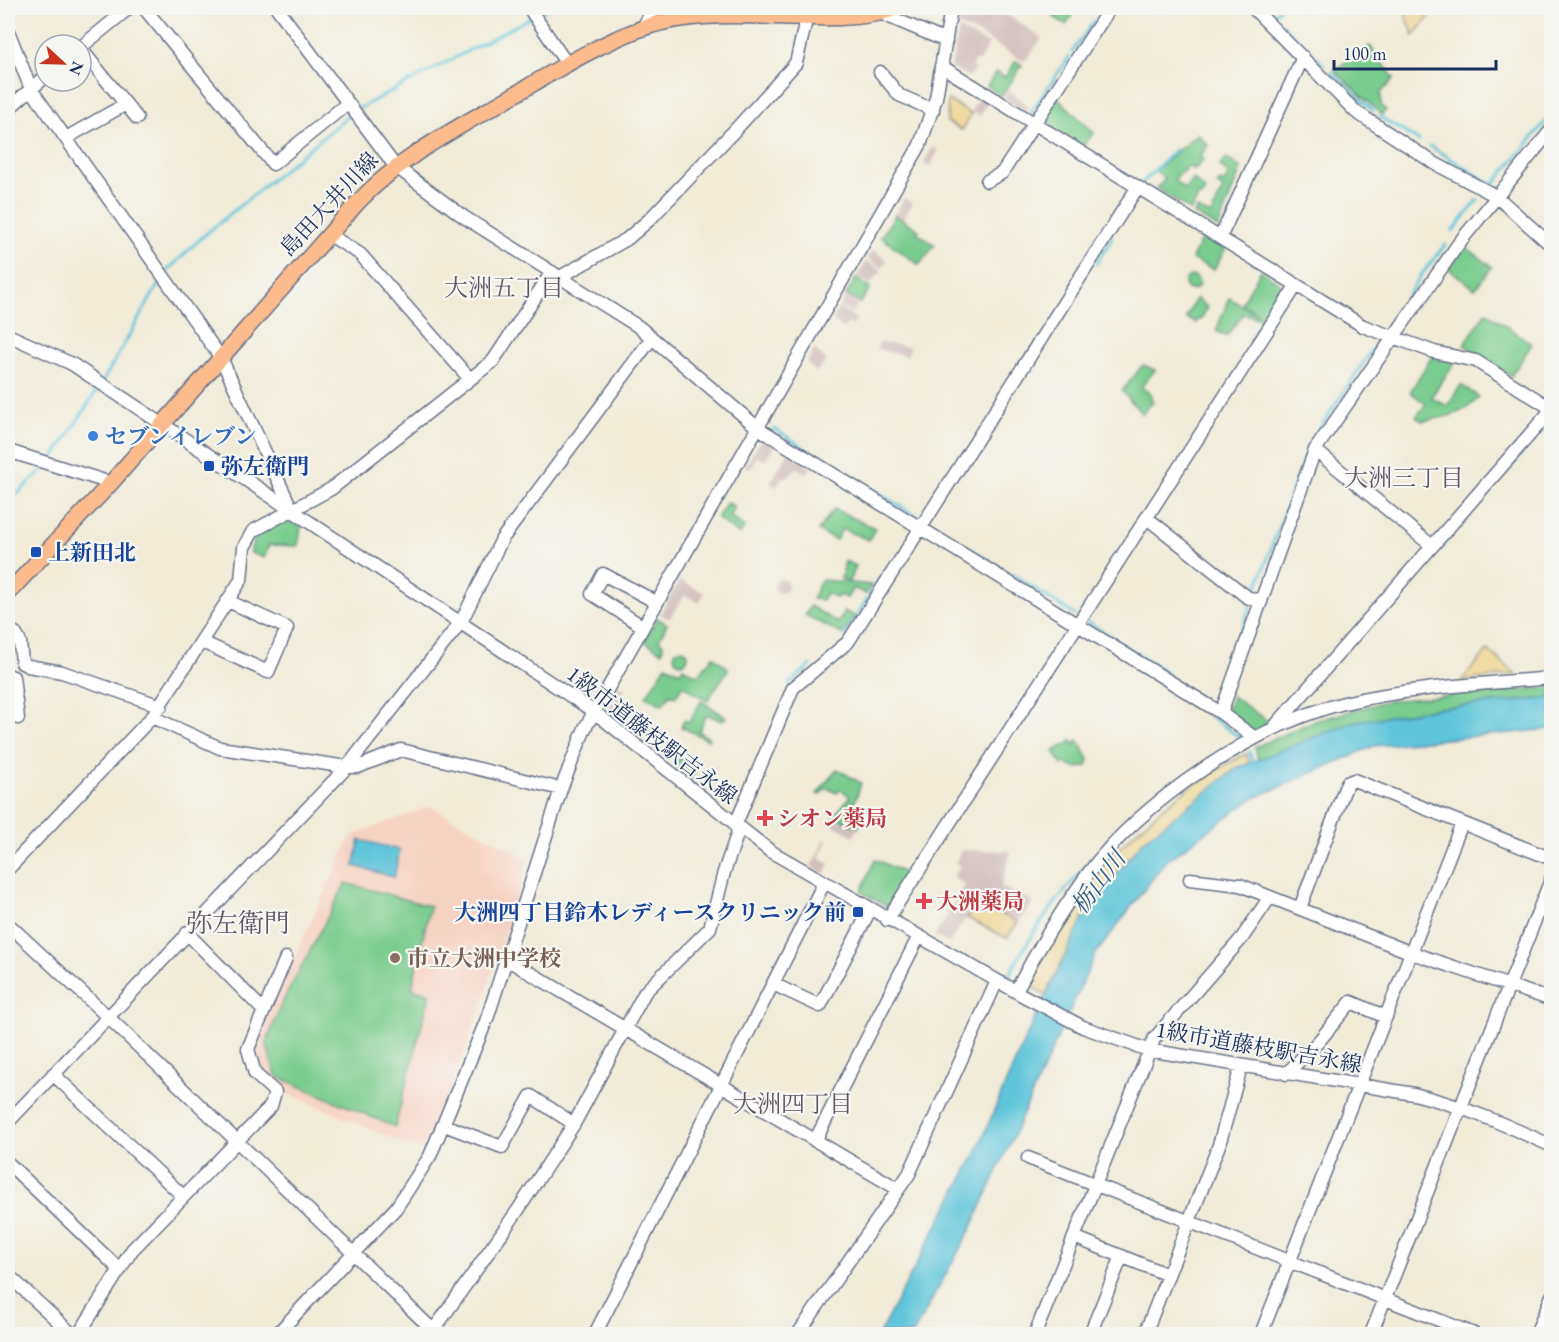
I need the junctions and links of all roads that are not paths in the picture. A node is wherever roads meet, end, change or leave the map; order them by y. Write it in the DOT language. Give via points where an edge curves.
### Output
graph roads {
  1 [pos="129,8"];
  2 [pos="144,8"];
  3 [pos="277,8"];
  4 [pos="530,8"];
  5 [pos="654,8"];
  6 [pos="896,8"];
  7 [pos="951,8"];
  8 [pos="1110,8"];
  9 [pos="1253,8"];
  10 [pos="878,12"];
  11 [pos="810,13"];
  12 [pos="642,29"];
  13 [pos="8,31"];
  14 [pos="93,38"];
  15 [pos="946,41"];
  16 [pos="1304,57"];
  17 [pos="93,63"];
  18 [pos="567,64"];
  19 [pos="941,66"];
  20 [pos="880,72"];
  21 [pos="31,89"];
  22 [pos="126,104"];
  23 [pos="8,109"];
  24 [pos="353,109"];
  25 [pos="933,110"];
  26 [pos="137,118"];
  27 [pos="1032,123"];
  28 [pos="1551,129"];
  29 [pos="66,138"];
  30 [pos="394,166"];
  31 [pos="987,181"];
  32 [pos="1137,188"];
  33 [pos="1496,196"];
  34 [pos="328,234"];
  35 [pos="1220,238"];
  36 [pos="1551,246"];
  37 [pos="556,275"];
  38 [pos="1296,286"];
  39 [pos="8,335"];
  40 [pos="652,338"];
  41 [pos="1391,338"];
  42 [pos="221,358"];
  43 [pos="470,379"];
  44 [pos="1551,409"];
  45 [pos="163,423"];
  46 [pos="758,428"];
  47 [pos="1315,450"];
  48 [pos="8,451"];
  49 [pos="111,483"];
  50 [pos="292,510"];
  51 [pos="1147,518"];
  52 [pos="921,526"];
  53 [pos="1432,546"];
  54 [pos="8,593"];
  55 [pos="1255,600"];
  56 [pos="228,601"];
  57 [pos="656,602"];
  58 [pos="461,622"];
  59 [pos="1077,624"];
  60 [pos="642,626"];
  61 [pos="8,630"];
  62 [pos="202,642"];
  63 [pos="8,675"];
  64 [pos="1551,678"];
  65 [pos="161,706"];
  66 [pos="593,711"];
  67 [pos="1221,712"];
  68 [pos="152,717"];
  69 [pos="18,718"];
  70 [pos="1272,729"];
  71 [pos="1255,738"];
  72 [pos="347,766"];
  73 [pos="561,789"];
  74 [pos="1462,823"];
  75 [pos="737,828"];
  76 [pos="1551,859"];
  77 [pos="8,869"];
  78 [pos="1551,877"];
  79 [pos="1190,879"];
  80 [pos="824,883"];
  81 [pos="1270,897"];
  82 [pos="1300,908"];
  83 [pos="870,910"];
  84 [pos="887,920"];
  85 [pos="8,924"];
  86 [pos="187,933"];
  87 [pos="919,936"];
  88 [pos="1412,952"];
  89 [pos="286,958"];
  90 [pos="508,960"];
  91 [pos="997,981"];
  92 [pos="773,984"];
  93 [pos="1508,985"];
  94 [pos="1019,993"];
  95 [pos="1551,1000"];
  96 [pos="263,1010"];
  97 [pos="108,1017"];
  98 [pos="1386,1017"];
  99 [pos="623,1030"];
  100 [pos="1148,1050"];
  101 [pos="1241,1067"];
  102 [pos="53,1074"];
  103 [pos="1286,1074"];
  104 [pos="1360,1085"];
  105 [pos="720,1087"];
  106 [pos="1462,1107"];
  107 [pos="8,1122"];
  108 [pos="574,1124"];
  109 [pos="444,1125"];
  110 [pos="236,1141"];
  111 [pos="815,1141"];
  112 [pos="1551,1146"];
  113 [pos="1028,1158"];
  114 [pos="8,1163"];
  115 [pos="1095,1185"];
  116 [pos="898,1190"];
  117 [pos="183,1196"];
  118 [pos="1188,1223"];
  119 [pos="1074,1237"];
  120 [pos="355,1254"];
  121 [pos="1122,1256"];
  122 [pos="1290,1262"];
  123 [pos="120,1270"];
  124 [pos="8,1275"];
  125 [pos="1168,1275"];
  126 [pos="1551,1296"];
  127 [pos="1384,1299"];
  128 [pos="434,1334"];
  129 [pos="72,1335"];
  130 [pos="79,1335"];
  131 [pos="277,1335"];
  132 [pos="595,1335"];
  133 [pos="798,1335"];
  134 [pos="1035,1335"];
  135 [pos="1090,1335"];
  136 [pos="1145,1335"];
  137 [pos="1262,1335"];
  138 [pos="1371,1335"];
  139 [pos="1474,1335"];
  140 [pos="1536,1335"];
  1 -- 14 [label="street"];
  2 -- 24 [label="street" via="273,164"];
  3 -- 24 [label="street"];
  4 -- 18 [label="street"];
  5 -- 12 [label="street"];
  6 -- 10 [label="main road, 島田大井川線"];
  7 -- 15 [label="street"];
  8 -- 27 [label="street"];
  9 -- 16 [label="street"];
  10 -- 11 [label="main road, 島田大井川線" via="857,16"];
  10 -- 15 [label="street"];
  11 -- 12 [label="main road, 島田大井川線" via="715,16 673,20"];
  11 -- 37 [label="street" via="796,63 642,226 627,239"];
  12 -- 18 [label="main road, 島田大井川線"];
  13 -- 21 [label="street"];
  15 -- 19 [label="street"];
  16 -- 33 [label="street" via="1371,123"];
  16 -- 35 [label="street"];
  17 -- 22 [label="street"];
  18 -- 30 [label="main road, 島田大井川線"];
  19 -- 25 [label="street"];
  19 -- 27 [label="street"];
  20 -- 25 [label="street" via="899,95"];
  21 -- 23 [label="street"];
  21 -- 29 [label="street"];
  22 -- 26 [label="street"];
  22 -- 29 [label="street"];
  24 -- 30 [label="street"];
  25 -- 46 [label="street" via="910,164"];
  27 -- 31 [label="street" via="1002,173"];
  27 -- 32 [label="street"];
  28 -- 33 [label="street"];
  29 -- 42 [label="street"];
  30 -- 34 [label="main road, 島田大井川線"];
  30 -- 37 [label="street"];
  32 -- 35 [label="street"];
  32 -- 52 [label="street"];
  33 -- 36 [label="street"];
  33 -- 41 [label="street"];
  34 -- 42 [label="main road, 島田大井川線"];
  34 -- 43 [label="street" via="360,254"];
  35 -- 38 [label="street"];
  37 -- 40 [label="street"];
  37 -- 43 [label="street" via="501,352"];
  38 -- 41 [label="street"];
  38 -- 51 [label="street"];
  39 -- 45 [label="street, 1級市道藤枝駅吉永線" via="72,364"];
  40 -- 46 [label="street"];
  40 -- 58 [label="street" via="502,539"];
  41 -- 44 [label="street" via="1476,360"];
  41 -- 47 [label="street"];
  42 -- 45 [label="main road, 島田大井川線"];
  42 -- 50 [label="street"];
  43 -- 50 [label="street" via="331,489"];
  44 -- 53 [label="street"];
  45 -- 49 [label="main road, 島田大井川線"];
  45 -- 50 [label="street, 1級市道藤枝駅吉永線"];
  46 -- 52 [label="street"];
  46 -- 57 [label="street"];
  47 -- 53 [label="street"];
  47 -- 55 [label="street"];
  48 -- 49 [label="street"];
  49 -- 54 [label="main road, 島田大井川線"];
  50 -- 56 [label="street" via="253,531 244,547 241,580"];
  50 -- 58 [label="street, 1級市道藤枝駅吉永線"];
  51 -- 55 [label="street"];
  51 -- 59 [label="street"];
  52 -- 59 [label="street"];
  52 -- 75 [label="street" via="848,642 793,688"];
  53 -- 70 [label="street"];
  55 -- 67 [label="street"];
  56 -- 62 [label="street"];
  56 -- 62 [label="street" via="287,628 268,672"];
  57 -- 60 [label="street"];
  57 -- 60 [label="street" via="603,574 592,594"];
  58 -- 66 [label="street, 1級市道藤枝駅吉永線"];
  58 -- 72 [label="street"];
  59 -- 67 [label="street"];
  59 -- 84 [label="street"];
  60 -- 66 [label="street"];
  61 -- 65 [label="street" via="20,642 22,663 28,666 62,672"];
  62 -- 65 [label="street"];
  63 -- 69 [label="street" via="13,677"];
  64 -- 70 [label="street" via="1394,693 1343,704"];
  65 -- 68 [label="street"];
  66 -- 73 [label="street"];
  66 -- 75 [label="street, 1級市道藤枝駅吉永線"];
  67 -- 71 [label="street"];
  68 -- 72 [label="street" via="220,748"];
  68 -- 77 [label="street"];
  70 -- 71 [label="street"];
  71 -- 94 [label="street" via="1163,801 1088,873 1037,949"];
  72 -- 73 [label="street" via="358,767 401,750"];
  72 -- 86 [label="street"];
  73 -- 90 [label="street"];
  74 -- 76 [label="street"];
  74 -- 82 [label="street" via="1354,780 1347,783"];
  74 -- 88 [label="street"];
  75 -- 80 [label="street, 1級市道藤枝駅吉永線"];
  75 -- 99 [label="street" via="710,928 645,992"];
  78 -- 93 [label="street"];
  79 -- 81 [label="street" via="1240,885"];
  80 -- 83 [label="street, 1級市道藤枝駅吉永線"];
  80 -- 92 [label="street"];
  81 -- 82 [label="street"];
  81 -- 100 [label="street" via="1242,938"];
  82 -- 88 [label="street"];
  83 -- 84 [label="street, 1級市道藤枝駅吉永線"];
  83 -- 92 [label="street" via="820,1006"];
  84 -- 87 [label="street, 1級市道藤枝駅吉永線"];
  85 -- 97 [label="street"];
  86 -- 96 [label="street"];
  86 -- 97 [label="street"];
  87 -- 91 [label="street, 1級市道藤枝駅吉永線"];
  87 -- 111 [label="street"];
  88 -- 93 [label="street"];
  88 -- 98 [label="street"];
  89 -- 96 [label="street"];
  90 -- 99 [label="street"];
  90 -- 109 [label="street"];
  91 -- 94 [label="street, 1級市道藤枝駅吉永線"];
  91 -- 116 [label="street" via="909,1174"];
  92 -- 105 [label="street"];
  93 -- 95 [label="street"];
  93 -- 106 [label="street"];
  94 -- 100 [label="street, 1級市道藤枝駅吉永線" via="1083,1027"];
  96 -- 110 [label="street" via="248,1049 255,1074 275,1092 271,1106"];
  97 -- 102 [label="street"];
  97 -- 110 [label="street"];
  98 -- 103 [label="street" via="1351,1002"];
  98 -- 104 [label="street"];
  99 -- 105 [label="street"];
  99 -- 108 [label="street"];
  100 -- 101 [label="street, 1級市道藤枝駅吉永線"];
  100 -- 115 [label="street"];
  101 -- 103 [label="street, 1級市道藤枝駅吉永線"];
  101 -- 118 [label="street" via="1220,1145"];
  102 -- 107 [label="street"];
  102 -- 117 [label="street"];
  103 -- 104 [label="street, 1級市道藤枝駅吉永線"];
  104 -- 106 [label="street, 1級市道藤枝駅吉永線"];
  104 -- 122 [label="street"];
  105 -- 111 [label="street"];
  105 -- 132 [label="street"];
  106 -- 112 [label="street, 1級市道藤枝駅吉永線"];
  106 -- 127 [label="street"];
  108 -- 109 [label="street" via="531,1096 502,1147"];
  108 -- 128 [label="street"];
  109 -- 120 [label="street" via="430,1156 396,1208"];
  110 -- 117 [label="street"];
  110 -- 120 [label="street"];
  111 -- 116 [label="street"];
  113 -- 115 [label="street"];
  114 -- 123 [label="street"];
  115 -- 118 [label="street"];
  115 -- 119 [label="street"];
  116 -- 133 [label="street"];
  117 -- 123 [label="street" via="132,1250"];
  118 -- 122 [label="street"];
  118 -- 125 [label="street"];
  119 -- 121 [label="street"];
  119 -- 134 [label="street"];
  120 -- 128 [label="street"];
  120 -- 131 [label="street"];
  121 -- 125 [label="street"];
  121 -- 135 [label="street"];
  122 -- 127 [label="street"];
  122 -- 137 [label="street"];
  123 -- 130 [label="street"];
  124 -- 129 [label="street"];
  125 -- 136 [label="street"];
  126 -- 140 [label="street"];
  127 -- 138 [label="street"];
  127 -- 139 [label="street"];
}
